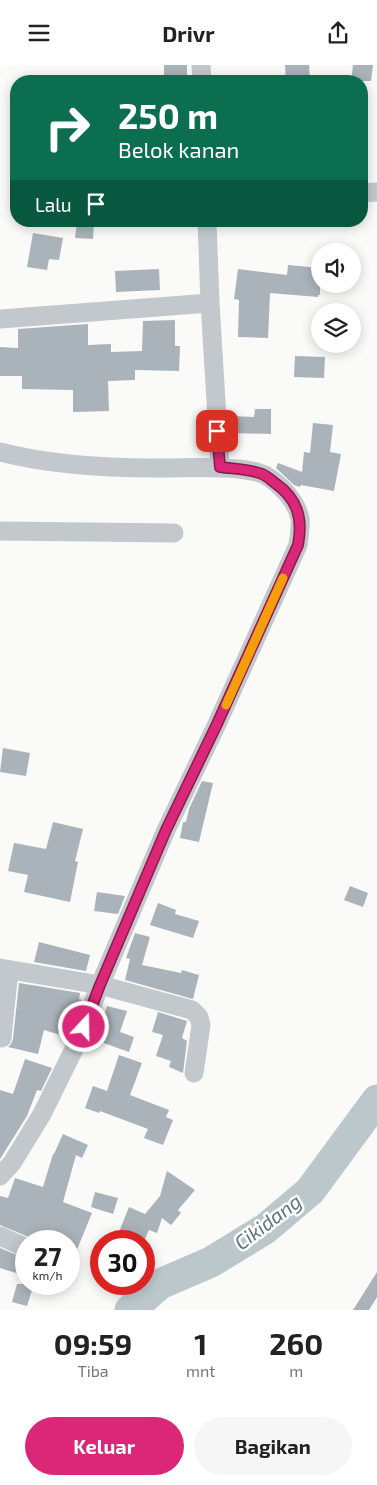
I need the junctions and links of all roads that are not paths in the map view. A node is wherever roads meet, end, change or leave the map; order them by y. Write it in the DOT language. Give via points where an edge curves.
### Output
graph roads {
  1 [pos="207,227"];
  2 [pos="210,303"];
  3 [pos="0,319"];
  4 [pos="0,452"];
  5 [pos="220,467"];
  6 [pos="0,531"];
  7 [pos="174,533"];
  8 [pos="5,969"];
  9 [pos="100,985"];
  10 [pos="2,1038"];
  11 [pos="194,1073"];
  12 [pos="0,1176"];
  13 [pos="0,1236"];
  14 [pos="15,1243"];
  1 -- 2 [label="street"];
  2 -- 3 [label="street"];
  2 -- 5 [label="street"];
  4 -- 5 [label="street" via="84,466"];
  5 -- 9 [label="street" via="264,475 281,487 294,503 300,519 298,545 166,830"];
  6 -- 7 [label="street"];
  8 -- 9 [label="street"];
  8 -- 10 [label="street"];
  9 -- 11 [label="street" via="195,1012 201,1025"];
  9 -- 12 [label="street" via="78,1041 42,1114 12,1163"];
  13 -- 14 [label="street"];
}
